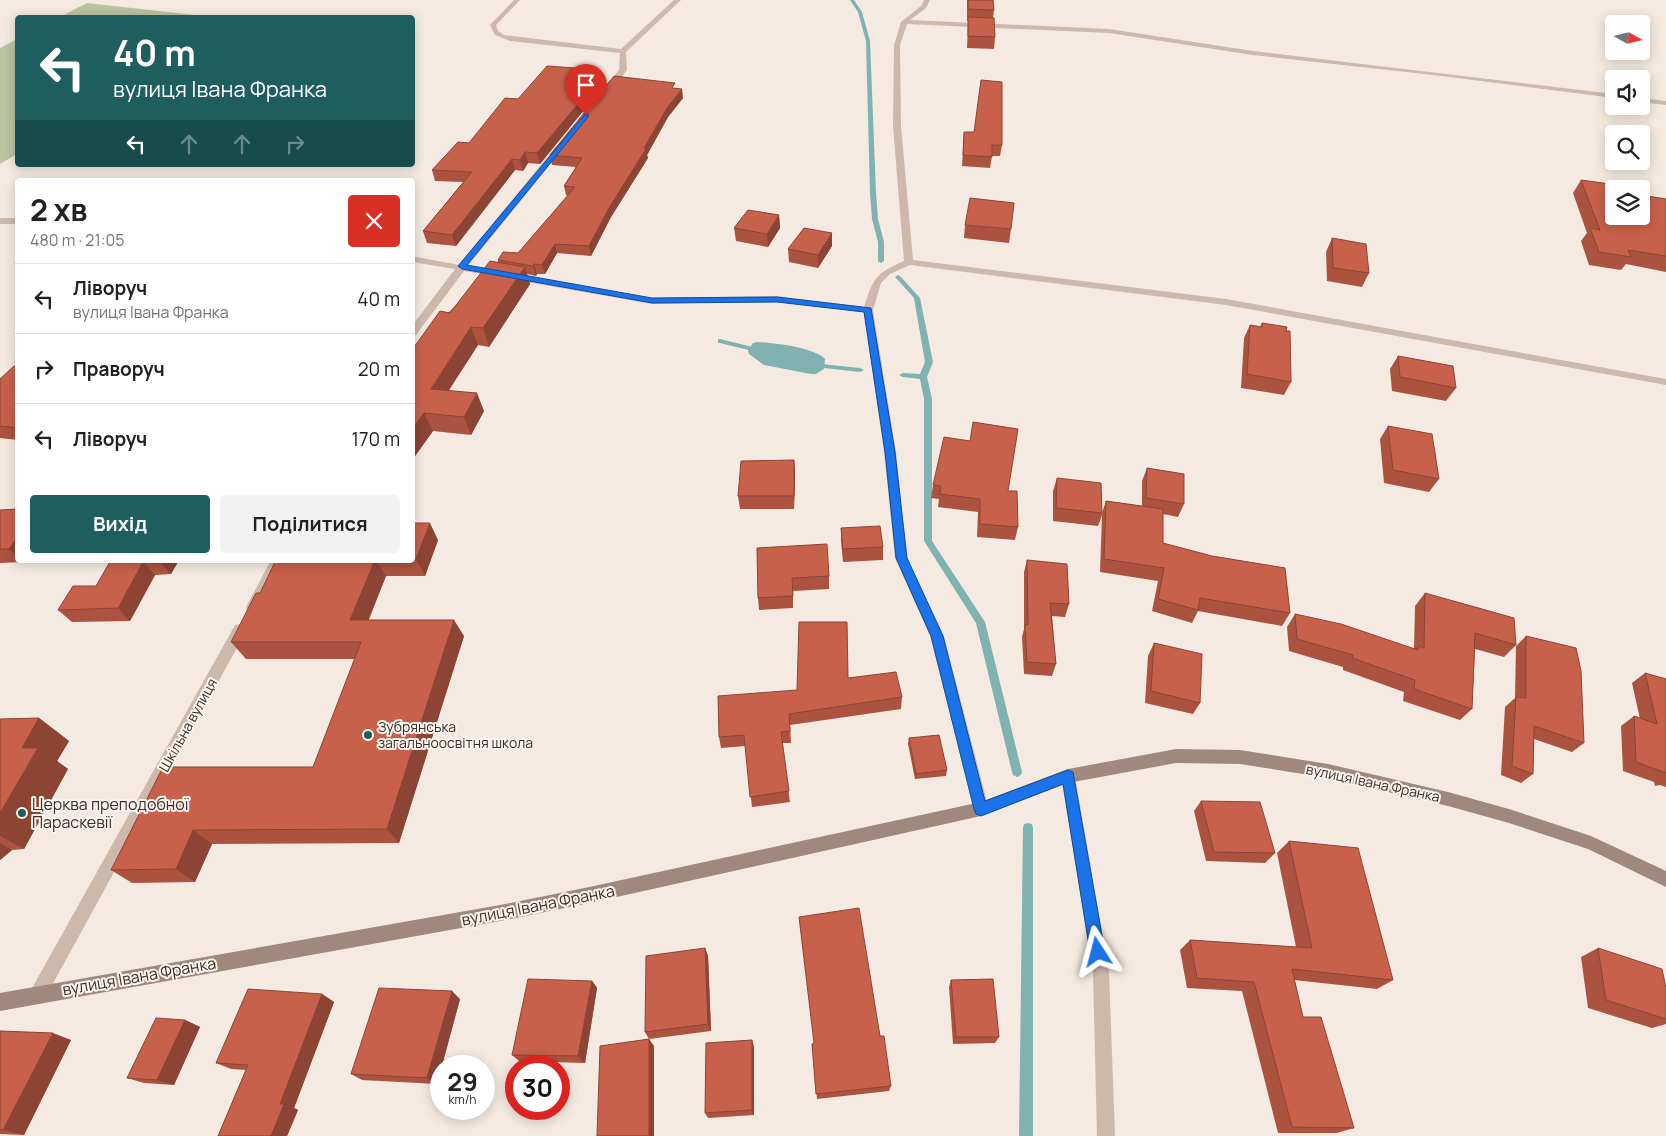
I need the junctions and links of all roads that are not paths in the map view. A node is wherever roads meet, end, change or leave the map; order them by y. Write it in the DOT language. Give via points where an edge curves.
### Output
graph roads {
  1 [pos="517,0"];
  2 [pos="678,0"];
  3 [pos="928,0"];
  4 [pos="904,22"];
  5 [pos="622,51"];
  6 [pos="604,92"];
  7 [pos="1605,95"];
  8 [pos="1650,101"];
  9 [pos="1666,103"];
  10 [pos="567,138"];
  11 [pos="0,221"];
  12 [pos="15,221"];
  13 [pos="415,259"];
  14 [pos="909,262"];
  15 [pos="462,266"];
  16 [pos="868,310"];
  17 [pos="415,329"];
  18 [pos="1666,382"];
  19 [pos="274,563"];
  20 [pos="1068,776"];
  21 [pos="981,809"];
  22 [pos="1666,879"];
  23 [pos="38,994"];
  24 [pos="0,1002"];
  25 [pos="1106,1136"];
  1 -- 5 [label="street" via="493,25 500,36"];
  2 -- 5 [label="street"];
  3 -- 4 [label="street"];
  4 -- 7 [label="street" via="1110,32 1253,53"];
  4 -- 14 [label="street" via="897,45 897,126"];
  5 -- 6 [label="street" via="623,70"];
  8 -- 9 [label="street"];
  10 -- 15 [label="street"];
  11 -- 12 [label="street"];
  13 -- 15 [label="street"];
  14 -- 16 [label="street" via="887,272 877,282"];
  14 -- 18 [label="street" via="1226,302"];
  15 -- 16 [label="street" via="652,301 777,300"];
  15 -- 17 [label="street"];
  16 -- 21 [label="street" via="890,452 901,558 937,636"];
  19 -- 23 [label="street, Шкільна вулиця" via="212,683"];
  20 -- 21 [label="main road, вулиця Івана Франка"];
  20 -- 22 [label="main road, вулиця Івана Франка" via="1176,756 1240,757 1328,771 1509,816 1591,844"];
  20 -- 25 [label="street" via="1101,972"];
  21 -- 23 [label="main road, вулиця Івана Франка" via="500,913"];
  23 -- 24 [label="main road, вулиця Івана Франка"];
}
